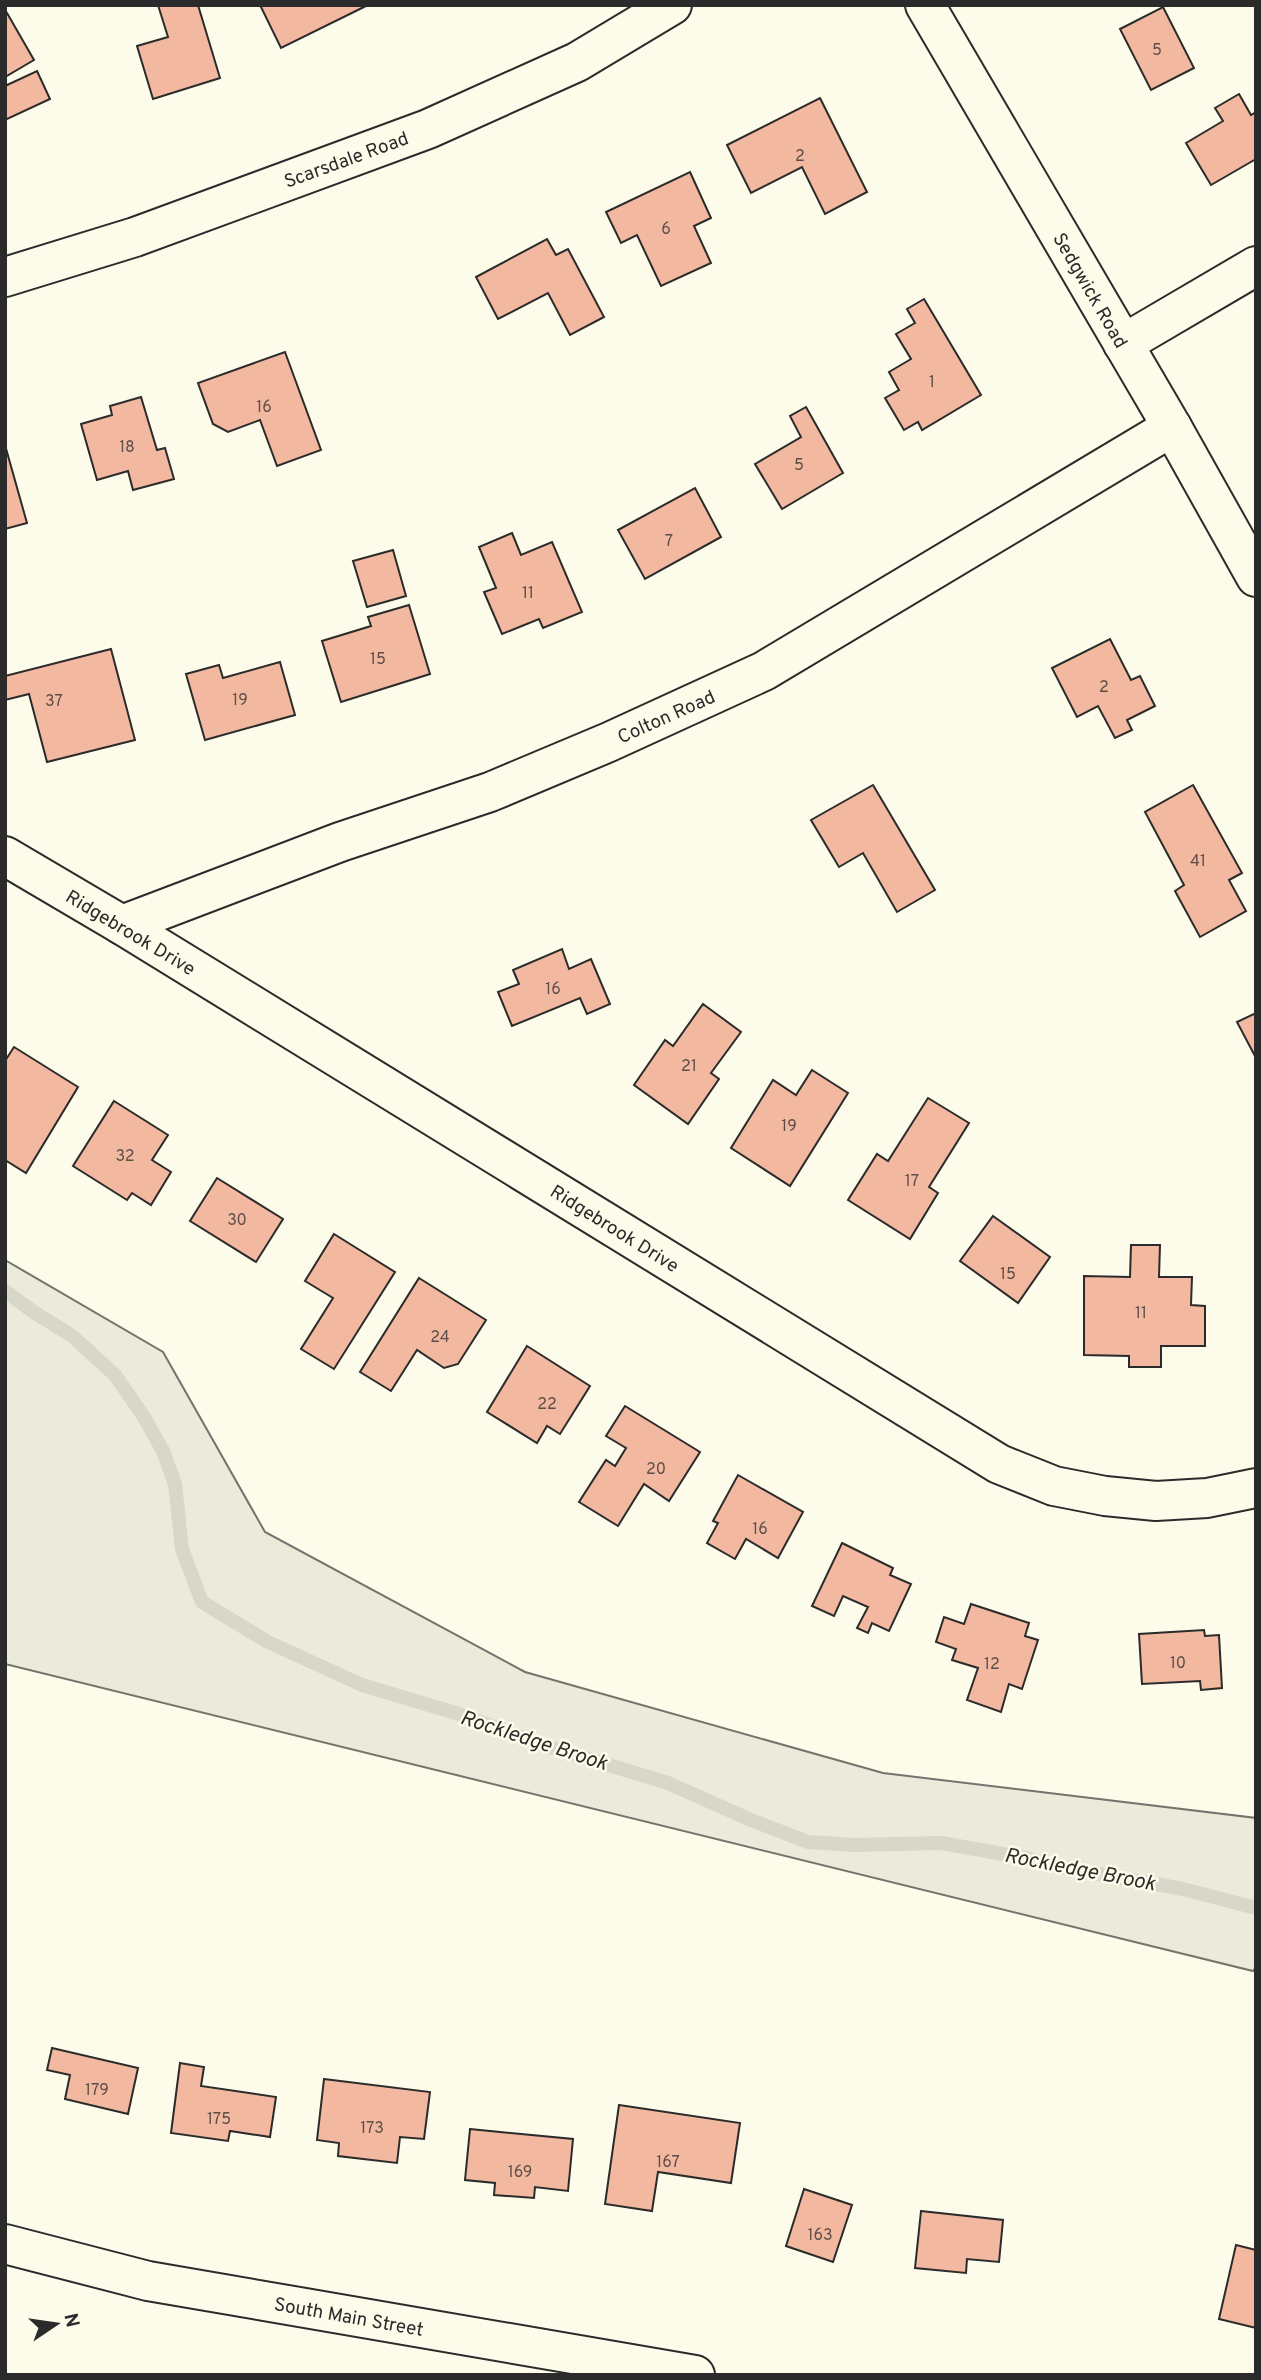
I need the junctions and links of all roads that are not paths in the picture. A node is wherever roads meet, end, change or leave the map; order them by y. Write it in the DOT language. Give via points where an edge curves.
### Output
graph roads {
  1 [pos="672,5"];
  2 [pos="925,5"];
  3 [pos="1256,266"];
  4 [pos="5,277"];
  5 [pos="1123,344"];
  6 [pos="1172,427"];
  7 [pos="1256,577"];
  8 [pos="5,856"];
  9 [pos="122,925"];
  10 [pos="1256,1488"];
  11 [pos="5,2244"];
  12 [pos="695,2375"];
  1 -- 4 [label="street, Scarsdale Road" via="577,62 428,130 135,237"];
  2 -- 5 [label="street, Sedgwick Road"];
  3 -- 5 [label="street"];
  5 -- 6 [label="street, Sedgwick Road"];
  6 -- 7 [label="street, Sedgwick Road"];
  6 -- 9 [label="street, Colton Road" via="764,671 490,792 340,842"];
  8 -- 9 [label="street, Ridgebrook Drive"];
  9 -- 10 [label="street, Ridgebrook Drive" via="999,1464 1054,1486 1156,1501 1207,1498"];
  11 -- 12 [label="street, South Main Street" via="148,2281"];
}
